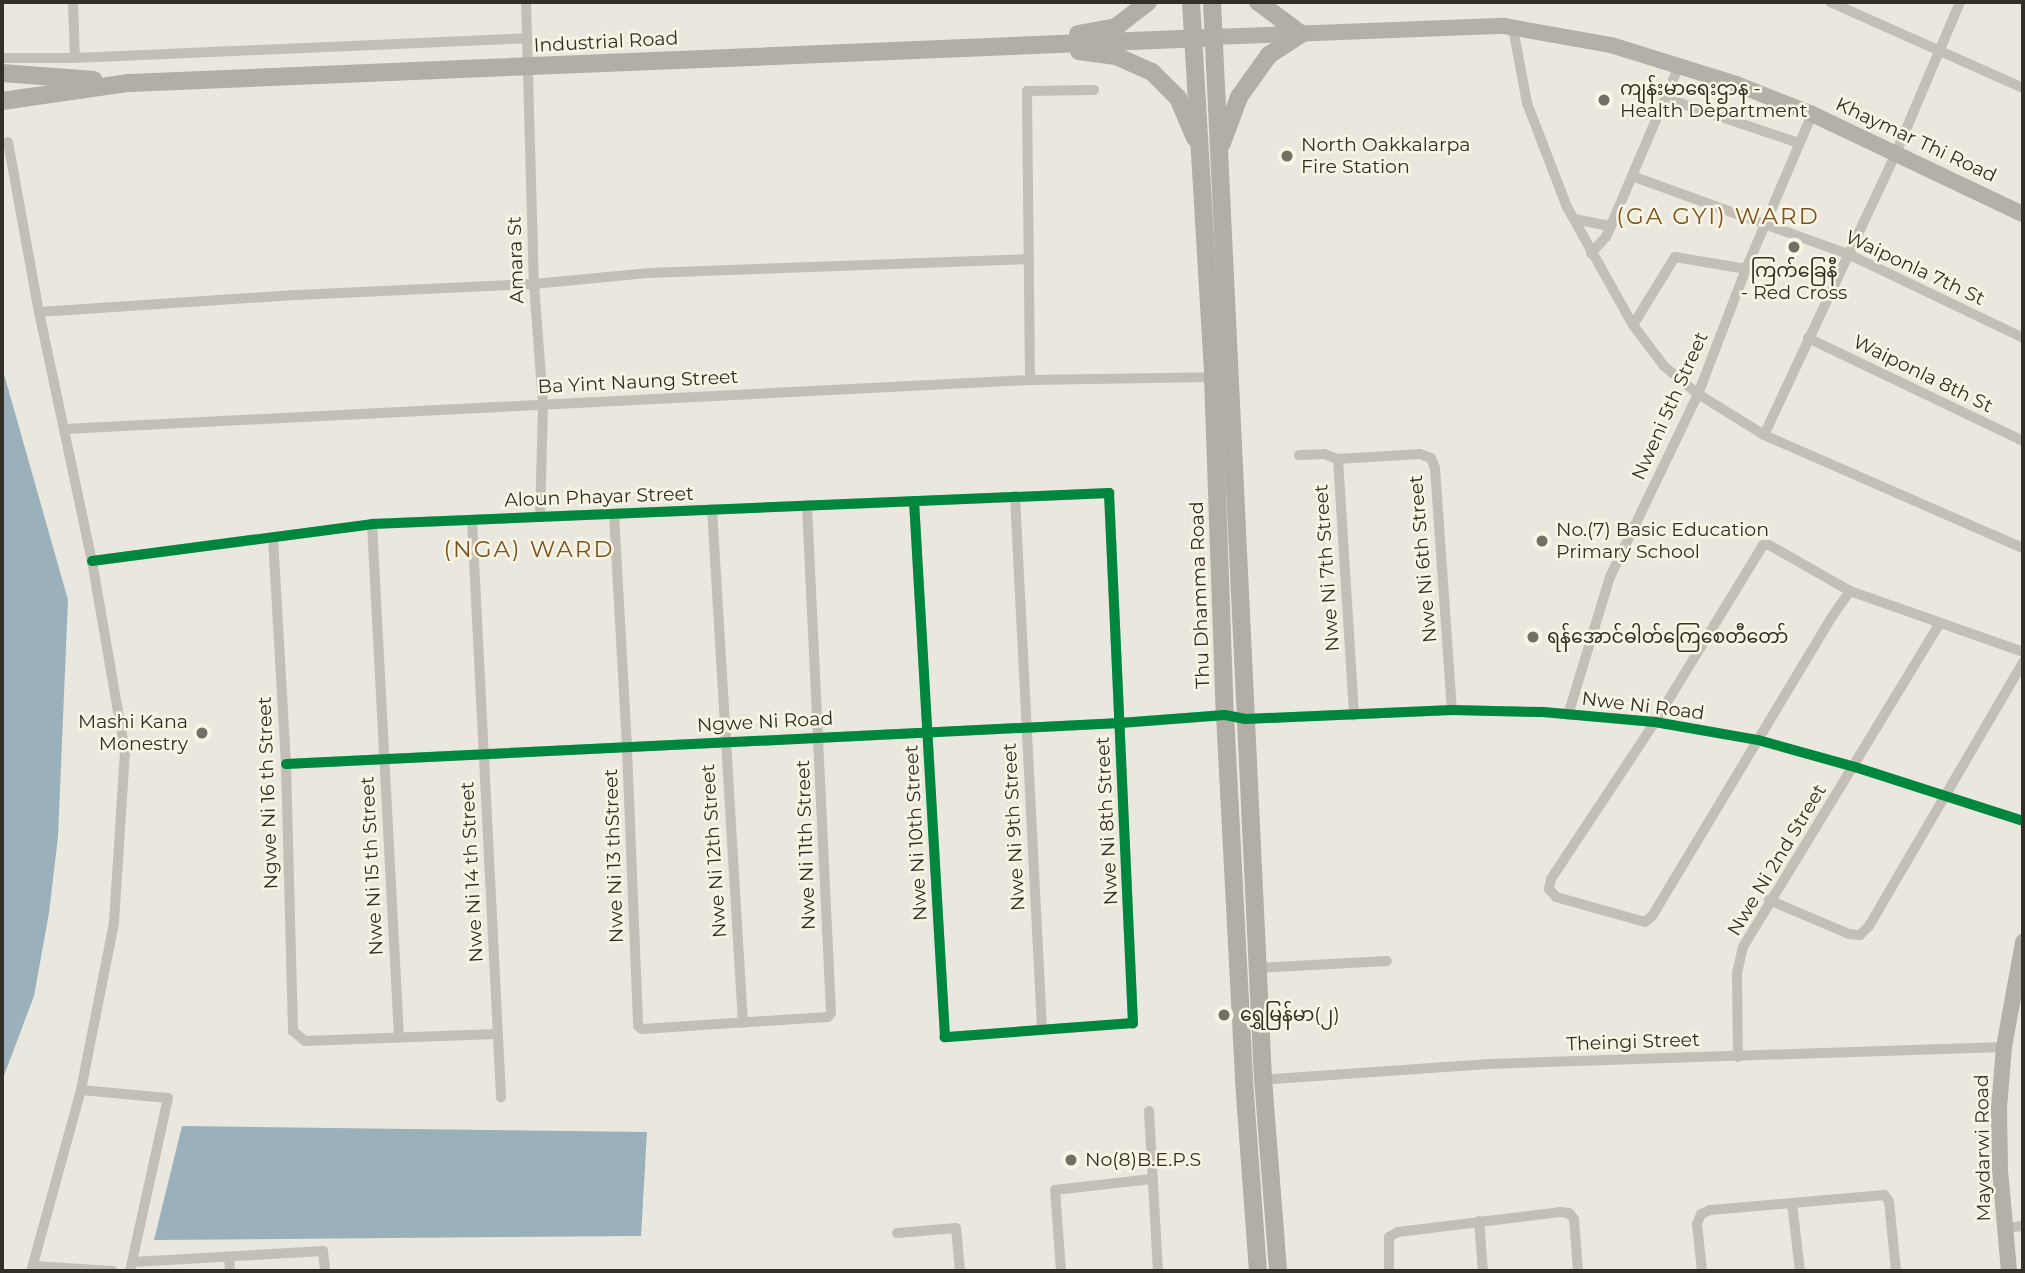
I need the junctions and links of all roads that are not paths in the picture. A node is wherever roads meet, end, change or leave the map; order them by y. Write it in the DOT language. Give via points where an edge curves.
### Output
graph roads {
  1 [pos="73,2"];
  2 [pos="526,2"];
  3 [pos="1148,2"];
  4 [pos="1191,2"];
  5 [pos="1212,2"];
  6 [pos="1258,2"];
  7 [pos="1830,2"];
  8 [pos="1960,2"];
  9 [pos="1513,28"];
  10 [pos="1301,34"];
  11 [pos="1214,37"];
  12 [pos="527,38"];
  13 [pos="1194,39"];
  14 [pos="1030,44"];
  15 [pos="1940,49"];
  16 [pos="2,58"];
  17 [pos="75,58"];
  18 [pos="1679,66"];
  19 [pos="527,67"];
  20 [pos="2,73"];
  21 [pos="129,83"];
  22 [pos="2023,88"];
  23 [pos="1094,90"];
  24 [pos="1665,98"];
  25 [pos="2,101"];
  26 [pos="1812,114"];
  27 [pos="8,142"];
  28 [pos="1799,143"];
  29 [pos="1201,151"];
  30 [pos="1219,151"];
  31 [pos="1896,153"];
  32 [pos="1632,176"];
  33 [pos="2023,214"];
  34 [pos="1574,219"];
  35 [pos="1766,223"];
  36 [pos="1611,226"];
  37 [pos="1591,253"];
  38 [pos="1848,254"];
  39 [pos="1029,259"];
  40 [pos="1746,269"];
  41 [pos="534,284"];
  42 [pos="39,312"];
  43 [pos="1633,325"];
  44 [pos="1808,338"];
  45 [pos="2023,338"];
  46 [pos="1213,377"];
  47 [pos="1030,380"];
  48 [pos="1698,394"];
  49 [pos="543,405"];
  50 [pos="65,429"];
  51 [pos="1764,435"];
  52 [pos="2023,441"];
  53 [pos="1299,455"];
  54 [pos="1338,459"];
  55 [pos="1109,492"];
  56 [pos="1015,496"];
  57 [pos="914,501"];
  58 [pos="807,506"];
  59 [pos="712,509"];
  60 [pos="614,514"];
  61 [pos="540,517"];
  62 [pos="472,520"];
  63 [pos="372,524"];
  64 [pos="273,538"];
  65 [pos="2023,548"];
  66 [pos="92,561"];
  67 [pos="1850,591"];
  68 [pos="1940,624"];
  69 [pos="2023,652"];
  70 [pos="2023,662"];
  71 [pos="1452,710"];
  72 [pos="1225,715"];
  73 [pos="1569,715"];
  74 [pos="1354,716"];
  75 [pos="1246,719"];
  76 [pos="1655,722"];
  77 [pos="1120,723"];
  78 [pos="1027,726"];
  79 [pos="928,731"];
  80 [pos="819,738"];
  81 [pos="1758,740"];
  82 [pos="724,741"];
  83 [pos="627,749"];
  84 [pos="483,754"];
  85 [pos="384,758"];
  86 [pos="286,764"];
  87 [pos="1855,767"];
  88 [pos="1946,796"];
  89 [pos="2023,821"];
  90 [pos="1769,900"];
  91 [pos="2023,942"];
  92 [pos="1387,961"];
  93 [pos="1258,968"];
  94 [pos="743,1023"];
  95 [pos="1042,1029"];
  96 [pos="497,1034"];
  97 [pos="399,1037"];
  98 [pos="2004,1047"];
  99 [pos="1738,1057"];
  100 [pos="1263,1079"];
  101 [pos="1244,1081"];
  102 [pos="81,1090"];
  103 [pos="501,1097"];
  104 [pos="1149,1111"];
  105 [pos="1152,1180"];
  106 [pos="1792,1203"];
  107 [pos="1479,1221"];
  108 [pos="2023,1226"];
  109 [pos="2004,1228"];
  110 [pos="897,1233"];
  111 [pos="229,1257"];
  112 [pos="132,1266"];
  113 [pos="32,1268"];
  114 [pos="113,1271"];
  115 [pos="230,1271"];
  116 [pos="325,1271"];
  117 [pos="960,1271"];
  118 [pos="1061,1271"];
  119 [pos="1158,1271"];
  120 [pos="1258,1271"];
  121 [pos="1278,1271"];
  122 [pos="1389,1271"];
  123 [pos="1483,1271"];
  124 [pos="1578,1271"];
  125 [pos="1702,1271"];
  126 [pos="1800,1271"];
  127 [pos="1896,1271"];
  128 [pos="2009,1271"];
  1 -- 17 [label="street"];
  2 -- 12 [label="street, Amara St"];
  3 -- 14 [label="main road" via="1116,27"];
  4 -- 13 [label="main road, Thu Dhamma Road"];
  5 -- 11 [label="main road, Thu Dhamma Road"];
  6 -- 10 [label="main road"];
  7 -- 15 [label="street"];
  8 -- 15 [label="street"];
  9 -- 10 [label="main road, Khaymar Thi Road"];
  9 -- 18 [label="main road, Khaymar Thi Road" via="1611,45"];
  9 -- 34 [label="street" via="1527,103"];
  10 -- 11 [label="main road, Khaymar Thi Road"];
  10 -- 30 [label="main road" via="1269,55 1239,97"];
  11 -- 13 [label="main road, Industrial Road"];
  11 -- 30 [label="main road, Thu Dhamma Road"];
  12 -- 17 [label="street"];
  12 -- 19 [label="street, Amara St"];
  13 -- 14 [label="main road, Industrial Road"];
  13 -- 29 [label="main road, Thu Dhamma Road"];
  14 -- 19 [label="main road, Industrial Road"];
  14 -- 29 [label="main road" via="1116,56 1152,72 1178,98"];
  15 -- 22 [label="street"];
  15 -- 31 [label="street"];
  16 -- 17 [label="street"];
  18 -- 24 [label="street"];
  18 -- 26 [label="main road, Khaymar Thi Road"];
  19 -- 21 [label="main road, Industrial Road"];
  19 -- 41 [label="street, Amara St"];
  20 -- 21 [label="main road"];
  21 -- 25 [label="main road, Industrial Road"];
  23 -- 39 [label="street" via="1027,91"];
  24 -- 28 [label="street"];
  24 -- 32 [label="street"];
  26 -- 28 [label="street, Nweni 5th Street"];
  26 -- 31 [label="main road, Khaymar Thi Road"];
  27 -- 42 [label="street"];
  28 -- 35 [label="street, Nweni 5th Street"];
  29 -- 46 [label="main road, Thu Dhamma Road"];
  30 -- 75 [label="main road, Thu Dhamma Road"];
  31 -- 33 [label="main road, Khaymar Thi Road"];
  31 -- 38 [label="street"];
  32 -- 35 [label="street, Waiponla 7th St"];
  32 -- 36 [label="street"];
  34 -- 36 [label="street"];
  34 -- 37 [label="street"];
  35 -- 38 [label="street, Waiponla 7th St"];
  35 -- 40 [label="street, Nweni 5th Street"];
  36 -- 37 [label="street"];
  37 -- 43 [label="street"];
  38 -- 44 [label="street"];
  38 -- 45 [label="street, Waiponla 7th St"];
  39 -- 41 [label="street" via="649,273"];
  39 -- 47 [label="street"];
  40 -- 43 [label="street" via="1675,257"];
  40 -- 48 [label="street, Nweni 5th Street"];
  41 -- 42 [label="street"];
  41 -- 49 [label="street, Amara St"];
  42 -- 50 [label="street"];
  43 -- 48 [label="street" via="1664,366"];
  44 -- 51 [label="street"];
  44 -- 52 [label="street, Waiponla 8th St"];
  46 -- 47 [label="street, Ba Yint Naung Street"];
  46 -- 72 [label="main road, Thu Dhamma Road"];
  47 -- 49 [label="street, Ba Yint Naung Street"];
  48 -- 51 [label="street"];
  48 -- 73 [label="street, Nweni 5th Street" via="1610,578"];
  49 -- 50 [label="street, Ba Yint Naung Street"];
  49 -- 61 [label="street, Amara St"];
  50 -- 66 [label="street"];
  51 -- 65 [label="street"];
  53 -- 54 [label="street, Nwe Ni 7th Street" via="1324,454"];
  54 -- 71 [label="street, Nwe Ni 6th Street" via="1420,454 1431,458"];
  54 -- 74 [label="street, Nwe Ni 7th Street"];
  55 -- 56 [label="street, Aloun Phayar Street"];
  55 -- 77 [label="street, Nwe Ni 8th Street"];
  56 -- 57 [label="street, Aloun Phayar Street"];
  56 -- 78 [label="street, Nwe Ni 9th Street"];
  57 -- 58 [label="street, Aloun Phayar Street"];
  57 -- 79 [label="street, Nwe Ni 10th Street"];
  58 -- 59 [label="street, Aloun Phayar Street"];
  58 -- 80 [label="street, Nwe Ni 11th Street"];
  59 -- 60 [label="street, Aloun Phayar Street"];
  59 -- 82 [label="street, Nwe Ni 12th Street"];
  60 -- 61 [label="street, Aloun Phayar Street"];
  60 -- 83 [label="street, Nwe Ni 13 thStreet"];
  61 -- 62 [label="street, Aloun Phayar Street"];
  62 -- 63 [label="street, Aloun Phayar Street"];
  62 -- 84 [label="street, Nwe Ni 14 th Street"];
  63 -- 64 [label="street, Aloun Phayar Street"];
  63 -- 85 [label="street, Nwe Ni 15 th Street"];
  64 -- 66 [label="street, Aloun Phayar Street"];
  64 -- 86 [label="street, Ngwe Ni 16 th Street"];
  66 -- 102 [label="street" via="125,751 114,923"];
  67 -- 68 [label="street"];
  67 -- 76 [label="street" via="1763,545"];
  67 -- 81 [label="street"];
  68 -- 69 [label="street"];
  68 -- 87 [label="street, Nwe Ni 2nd Street"];
  70 -- 88 [label="street"];
  71 -- 73 [label="street, Nwe Ni Road"];
  71 -- 74 [label="street, Nwe Ni Road"];
  72 -- 75 [label="street, Ngwe Ni Road"];
  72 -- 77 [label="street, Ngwe Ni Road"];
  72 -- 101 [label="main road, Thu Dhamma Road"];
  73 -- 76 [label="street, Nwe Ni Road"];
  74 -- 75 [label="street, Nwe Ni Road"];
  75 -- 93 [label="main road, Thu Dhamma Road"];
  76 -- 81 [label="street, Nwe Ni Road"];
  76 -- 81 [label="street" via="1551,879 1549,889 1556,897 1645,922"];
  77 -- 78 [label="street, Ngwe Ni Road"];
  77 -- 95 [label="street, Nwe Ni 8th Street" via="1134,1022"];
  78 -- 79 [label="street, Ngwe Ni Road"];
  78 -- 95 [label="street, Nwe Ni 9th Street"];
  79 -- 80 [label="street, Ngwe Ni Road"];
  79 -- 95 [label="street, Nwe Ni 10th Street" via="946,1037"];
  80 -- 82 [label="street, Ngwe Ni Road"];
  80 -- 94 [label="street, Nwe Ni 11th Street" via="830,1016"];
  81 -- 87 [label="street, Nwe Ni Road"];
  82 -- 83 [label="street, Ngwe Ni Road"];
  82 -- 94 [label="street, Nwe Ni 12th Street"];
  83 -- 84 [label="street, Ngwe Ni Road"];
  83 -- 94 [label="street, Nwe Ni 13 thStreet" via="639,1028"];
  84 -- 85 [label="street, Ngwe Ni Road"];
  84 -- 96 [label="street, Nwe Ni 14 th Street"];
  85 -- 86 [label="street, Ngwe Ni Road"];
  85 -- 97 [label="street, Nwe Ni 15 th Street"];
  86 -- 97 [label="street, Ngwe Ni 16 th Street" via="293,1031 305,1041"];
  87 -- 88 [label="street, Nwe Ni Road"];
  87 -- 90 [label="street, Nwe Ni 2nd Street"];
  88 -- 89 [label="street, Nwe Ni Road"];
  88 -- 90 [label="street" via="1860,935"];
  90 -- 99 [label="street, Nwe Ni 2nd Street" via="1743,947 1737,973"];
  91 -- 98 [label="main road, Maydarwi Road"];
  92 -- 93 [label="street"];
  93 -- 100 [label="main road, Thu Dhamma Road"];
  96 -- 97 [label="street"];
  96 -- 103 [label="street, Nwe Ni 14 th Street"];
  98 -- 99 [label="street, Theingi Street"];
  98 -- 109 [label="main road, Maydarwi Road" via="2000,1108"];
  99 -- 100 [label="street, Theingi Street" via="1488,1064"];
  100 -- 101 [label="street, Theingi Street"];
  100 -- 121 [label="main road, Thu Dhamma Road"];
  101 -- 120 [label="main road, Thu Dhamma Road"];
  102 -- 112 [label="street" via="168,1098"];
  102 -- 113 [label="street"];
  104 -- 105 [label="street"];
  105 -- 118 [label="street" via="1055,1190"];
  105 -- 119 [label="street"];
  106 -- 125 [label="street" via="1701,1214 1697,1224"];
  106 -- 126 [label="street"];
  106 -- 127 [label="street" via="1884,1195 1889,1201"];
  107 -- 122 [label="street" via="1398,1232 1389,1237"];
  107 -- 123 [label="street"];
  107 -- 124 [label="street" via="1569,1213 1574,1220"];
  108 -- 109 [label="street"];
  109 -- 128 [label="main road, Maydarwi Road"];
  110 -- 117 [label="street" via="956,1228"];
  111 -- 112 [label="street"];
  111 -- 115 [label="street"];
  111 -- 116 [label="street" via="324,1251"];
  113 -- 114 [label="street"];
}
